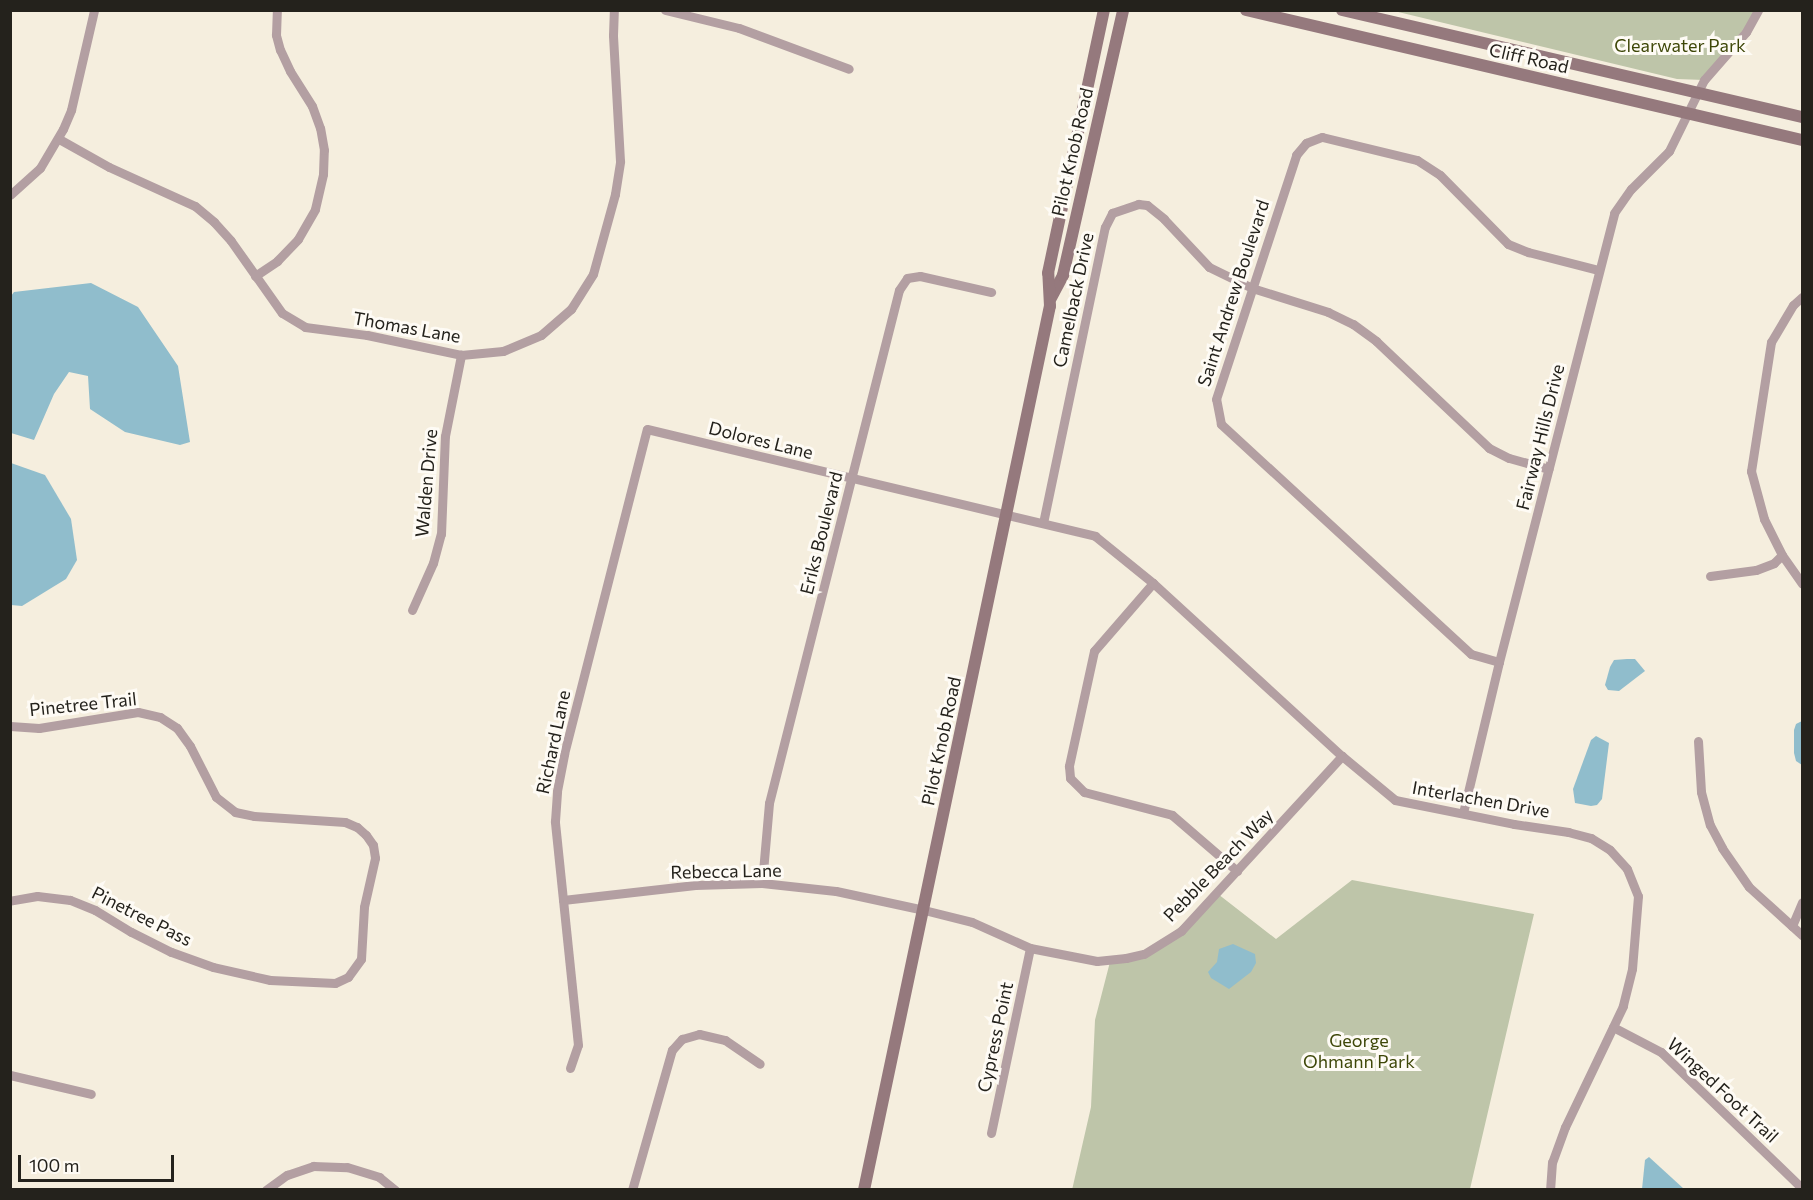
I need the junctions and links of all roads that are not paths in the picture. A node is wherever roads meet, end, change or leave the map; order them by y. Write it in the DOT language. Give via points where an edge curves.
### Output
graph roads {
  1 [pos="94,10"];
  2 [pos="277,10"];
  3 [pos="614,10"];
  4 [pos="665,10"];
  5 [pos="1104,10"];
  6 [pos="1123,10"];
  7 [pos="1246,10"];
  8 [pos="1342,10"];
  9 [pos="1758,10"];
  10 [pos="849,69"];
  11 [pos="1699,93"];
  12 [pos="1687,113"];
  13 [pos="1803,117"];
  14 [pos="59,139"];
  15 [pos="1803,140"];
  16 [pos="10,195"];
  17 [pos="1598,270"];
  18 [pos="255,276"];
  19 [pos="1252,288"];
  20 [pos="991,292"];
  21 [pos="1803,297"];
  22 [pos="1050,299"];
  23 [pos="461,355"];
  24 [pos="647,429"];
  25 [pos="1549,469"];
  26 [pos="851,479"];
  27 [pos="1007,515"];
  28 [pos="1043,523"];
  29 [pos="1782,555"];
  30 [pos="1710,576"];
  31 [pos="1153,583"];
  32 [pos="1803,584"];
  33 [pos="412,610"];
  34 [pos="1499,662"];
  35 [pos="10,726"];
  36 [pos="1698,741"];
  37 [pos="1342,756"];
  38 [pos="1463,813"];
  39 [pos="1237,871"];
  40 [pos="762,883"];
  41 [pos="563,900"];
  42 [pos="10,901"];
  43 [pos="1803,902"];
  44 [pos="924,910"];
  45 [pos="1803,920"];
  46 [pos="1792,926"];
  47 [pos="1803,935"];
  48 [pos="1030,948"];
  49 [pos="329,983"];
  50 [pos="1613,1027"];
  51 [pos="760,1064"];
  52 [pos="570,1068"];
  53 [pos="10,1076"];
  54 [pos="91,1094"];
  55 [pos="991,1133"];
  56 [pos="1803,1188"];
  57 [pos="266,1190"];
  58 [pos="395,1190"];
  59 [pos="632,1190"];
  60 [pos="864,1190"];
  61 [pos="1550,1190"];
  1 -- 14 [label="street" via="71,110"];
  2 -- 18 [label="street" via="276,35 282,57 312,106 320,128 323,174 315,209 298,239 278,261"];
  3 -- 23 [label="street, Thomas Lane" via="620,162 593,274 571,309 541,334 503,351"];
  4 -- 10 [label="street" via="739,28"];
  5 -- 22 [label="main road, Pilot Knob Road" via="1048,273"];
  6 -- 22 [label="main road, Pilot Knob Road" via="1063,275"];
  7 -- 12 [label="main road, Cliff Road"];
  8 -- 11 [label="main road, Cliff Road"];
  9 -- 11 [label="street, Fairway Hills Drive" via="1746,32 1710,72"];
  11 -- 12 [label="street, Fairway Hills Drive"];
  11 -- 13 [label="main road, Cliff Road"];
  12 -- 15 [label="main road, Cliff Road"];
  12 -- 17 [label="street, Fairway Hills Drive" via="1669,151 1631,189 1614,213"];
  14 -- 16 [label="street" via="40,168"];
  14 -- 18 [label="street, Thomas Lane" via="195,207 223,231"];
  17 -- 19 [label="street, Saint Andrew Boulevard" via="1508,244 1440,176 1417,160 1322,137 1306,143 1296,155"];
  17 -- 25 [label="street, Fairway Hills Drive"];
  18 -- 23 [label="street, Thomas Lane" via="282,313 305,327 367,334"];
  19 -- 25 [label="street, Camelback Drive" via="1353,324 1489,448"];
  19 -- 28 [label="street, Camelback Drive" via="1209,267 1147,205 1127,206 1112,213 1105,228"];
  19 -- 34 [label="street, Saint Andrew Boulevard" via="1216,399 1221,424 1471,654"];
  20 -- 26 [label="street, Eriks Boulevard" via="920,276 907,278 899,290"];
  21 -- 29 [label="street" via="1771,342 1751,471 1764,519"];
  22 -- 27 [label="main road, Pilot Knob Road"];
  23 -- 33 [label="street, Walden Drive" via="445,436 441,534"];
  24 -- 26 [label="street, Dolores Lane"];
  24 -- 41 [label="street, Richard Lane" via="557,790 555,821"];
  25 -- 34 [label="street, Fairway Hills Drive"];
  26 -- 27 [label="street, Dolores Lane"];
  26 -- 40 [label="street, Eriks Boulevard" via="769,803"];
  27 -- 28 [label="street, Interlachen Drive"];
  27 -- 44 [label="main road, Pilot Knob Road"];
  28 -- 31 [label="street, Interlachen Drive" via="1095,536"];
  29 -- 30 [label="street" via="1756,570"];
  29 -- 32 [label="street"];
  31 -- 37 [label="street, Interlachen Drive"];
  31 -- 39 [label="street" via="1094,651 1069,766 1070,778 1084,792 1172,815"];
  34 -- 38 [label="street, Fairway Hills Drive"];
  35 -- 49 [label="street, Pinetree Trail" via="39,728 138,712 160,717 177,728 216,797 235,812 345,822 360,829 373,845 375,858 364,907 363,953 354,972 342,981"];
  36 -- 46 [label="street" via="1701,792 1710,825 1749,887"];
  37 -- 38 [label="street, Interlachen Drive" via="1395,800"];
  37 -- 39 [label="street, Pebble Beach Way"];
  38 -- 50 [label="street, Interlachen Drive" via="1591,838 1610,850 1627,869 1638,896 1636,932 1632,969"];
  39 -- 48 [label="street, Pebble Beach Way" via="1181,931 1144,954 1097,961"];
  40 -- 41 [label="street, Rebecca Lane" via="695,885"];
  40 -- 44 [label="street, Rebecca Lane" via="836,891"];
  41 -- 52 [label="street, Richard Lane" via="578,1045"];
  42 -- 49 [label="street, Pinetree Pass" via="37,896 70,900 153,944 213,967 270,980"];
  43 -- 46 [label="street"];
  44 -- 48 [label="street, Pebble Beach Way" via="972,922"];
  44 -- 60 [label="main road, Pilot Knob Road"];
  45 -- 46 [label="street"];
  46 -- 47 [label="street"];
  48 -- 55 [label="street, Cypress Point"];
  50 -- 56 [label="street, Winged Foot Trail" via="1661,1052"];
  50 -- 61 [label="street, Interlachen Drive" via="1562,1136 1552,1162"];
  51 -- 59 [label="street" via="726,1040 699,1034 682,1039 672,1050"];
  53 -- 54 [label="street"];
  57 -- 58 [label="street" via="287,1175 313,1166 347,1167 379,1177"];
}
